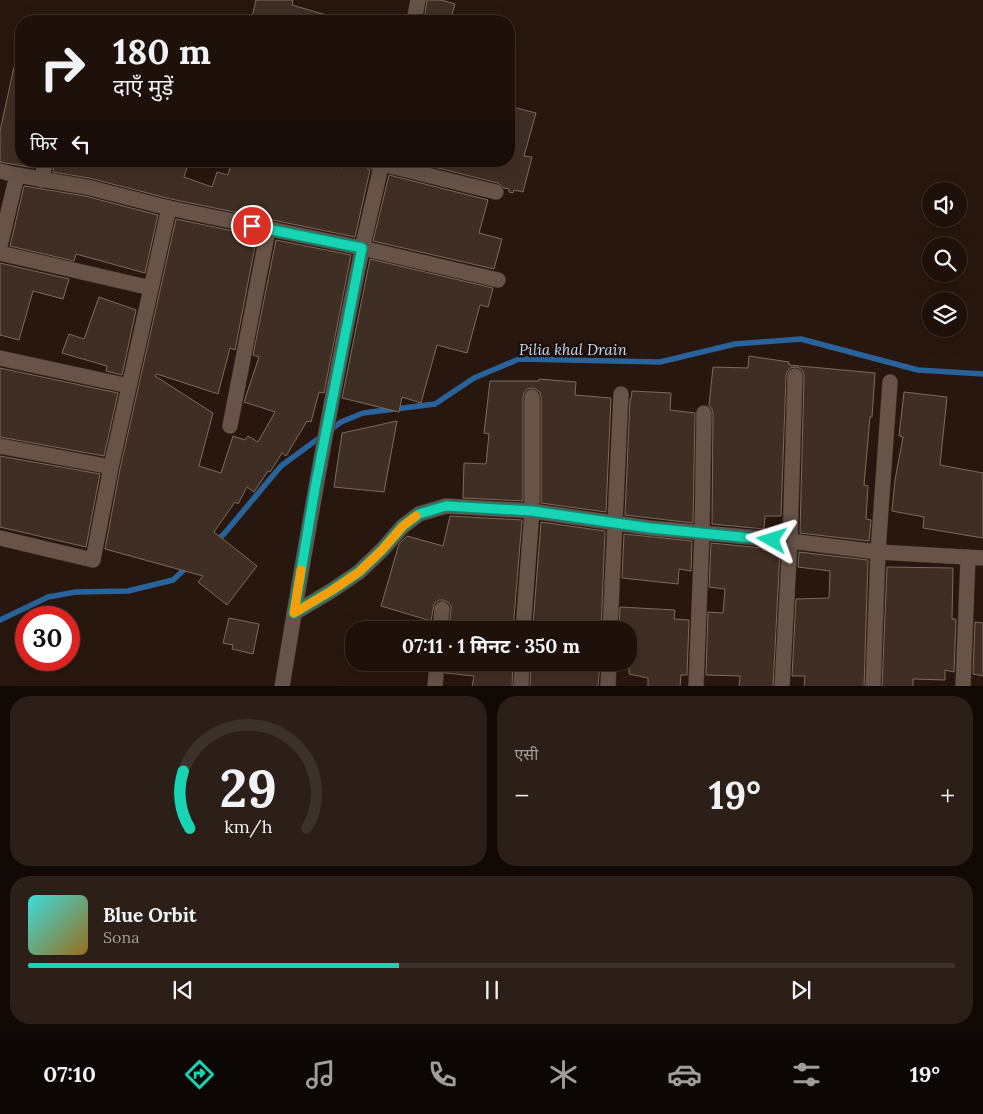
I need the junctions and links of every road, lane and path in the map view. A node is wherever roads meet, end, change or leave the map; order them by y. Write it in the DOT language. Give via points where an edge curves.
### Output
graph roads {
  1 [pos="418,0"];
  2 [pos="415,15"];
  3 [pos="44,167"];
  4 [pos="378,167"];
  5 [pos="398,167"];
  6 [pos="0,171"];
  7 [pos="17,175"];
  8 [pos="42,180"];
  9 [pos="496,192"];
  10 [pos="169,208"];
  11 [pos="268,230"];
  12 [pos="0,246"];
  13 [pos="362,248"];
  14 [pos="0,253"];
  15 [pos="498,280"];
  16 [pos="151,288"];
  17 [pos="0,358"];
  18 [pos="795,376"];
  19 [pos="890,382"];
  20 [pos="130,386"];
  21 [pos="621,394"];
  22 [pos="532,397"];
  23 [pos="704,413"];
  24 [pos="230,426"];
  25 [pos="0,446"];
  26 [pos="111,467"];
  27 [pos="532,511"];
  28 [pos="615,523"];
  29 [pos="702,533"];
  30 [pos="0,538"];
  31 [pos="790,541"];
  32 [pos="878,552"];
  33 [pos="968,557"];
  34 [pos="983,558"];
  35 [pos="442,609"];
  36 [pos="294,613"];
  37 [pos="441,621"];
  38 [pos="524,621"];
  39 [pos="610,621"];
  40 [pos="438,671"];
  41 [pos="522,671"];
  42 [pos="609,671"];
  43 [pos="439,685"];
  44 [pos="282,686"];
  45 [pos="521,686"];
  46 [pos="608,686"];
  47 [pos="696,686"];
  48 [pos="782,686"];
  49 [pos="873,686"];
  50 [pos="963,686"];
  1 -- 2 [label="street"];
  3 -- 8 [label="street"];
  4 -- 13 [label="street"];
  5 -- 9 [label="street"];
  6 -- 7 [label="street"];
  7 -- 8 [label="street"];
  7 -- 12 [label="street"];
  8 -- 10 [label="street" via="87,187"];
  10 -- 11 [label="street"];
  10 -- 16 [label="street"];
  11 -- 13 [label="street"];
  11 -- 24 [label="street"];
  13 -- 15 [label="street"];
  13 -- 36 [label="street"];
  14 -- 16 [label="street"];
  16 -- 20 [label="street"];
  17 -- 20 [label="street"];
  18 -- 31 [label="street"];
  19 -- 32 [label="street"];
  20 -- 26 [label="street"];
  21 -- 28 [label="street"];
  22 -- 27 [label="street"];
  23 -- 29 [label="street"];
  25 -- 26 [label="street"];
  26 -- 30 [label="street" via="94,560"];
  27 -- 28 [label="street"];
  27 -- 36 [label="street" via="446,506 419,514 359,572"];
  27 -- 38 [label="street"];
  28 -- 29 [label="street"];
  28 -- 39 [label="street"];
  29 -- 31 [label="street"];
  29 -- 47 [label="street"];
  31 -- 32 [label="street"];
  31 -- 48 [label="street"];
  32 -- 33 [label="street"];
  32 -- 49 [label="street"];
  33 -- 34 [label="street"];
  33 -- 50 [label="street"];
  35 -- 37 [label="street"];
  36 -- 44 [label="street"];
  40 -- 43 [label="street"];
  41 -- 45 [label="street"];
  42 -- 46 [label="street"];
}
